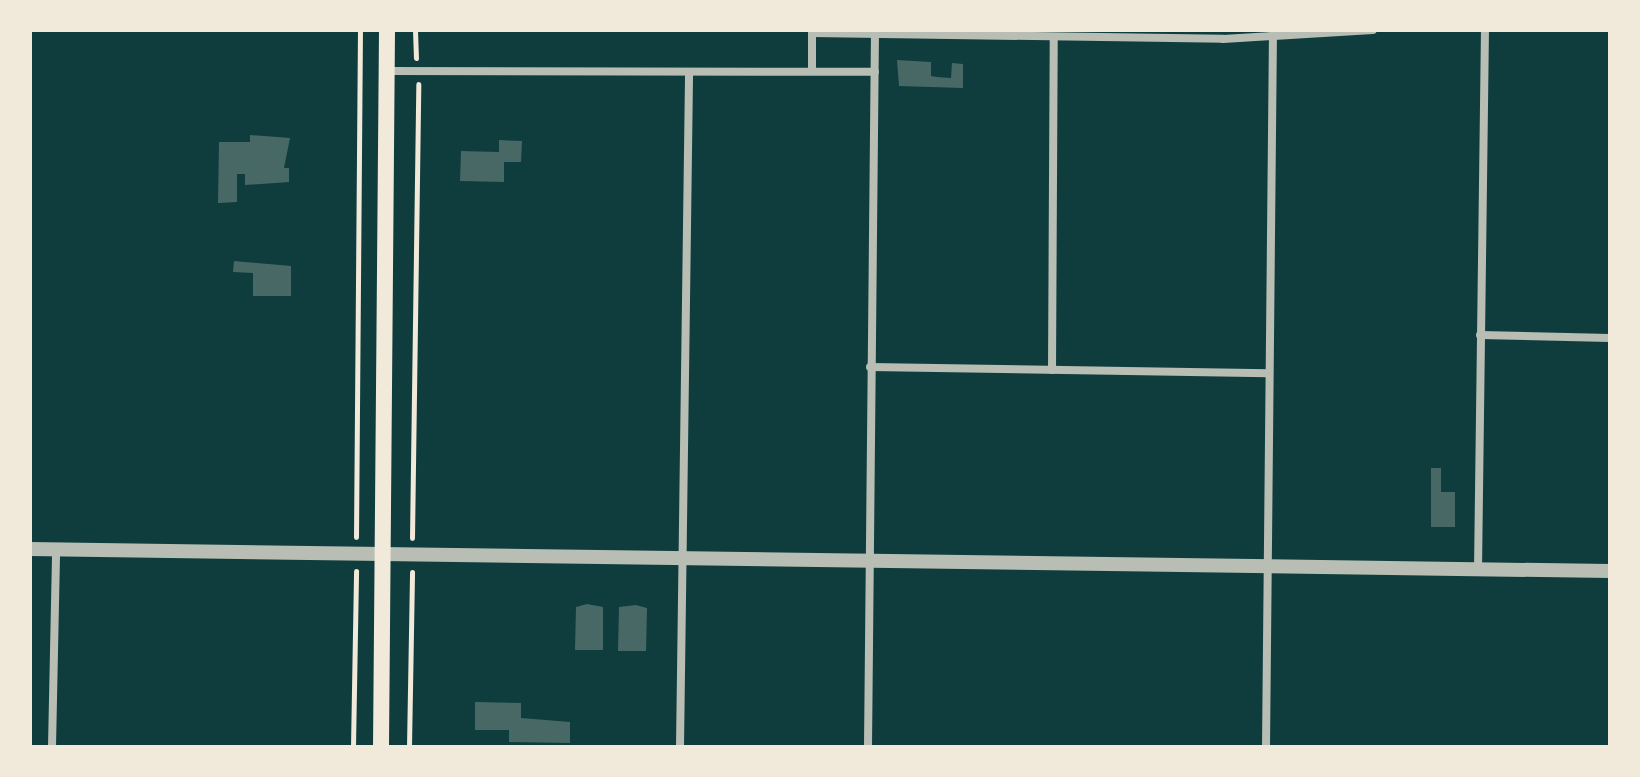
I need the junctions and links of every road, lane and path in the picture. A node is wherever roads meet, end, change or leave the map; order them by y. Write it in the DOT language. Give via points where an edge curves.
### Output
graph roads {
  1 [pos="360,30"];
  2 [pos="387,30"];
  3 [pos="415,30"];
  4 [pos="1373,30"];
  5 [pos="1485,30"];
  6 [pos="812,32"];
  7 [pos="1272,32"];
  8 [pos="875,35"];
  9 [pos="1054,38"];
  10 [pos="417,69"];
  11 [pos="387,71"];
  12 [pos="812,71"];
  13 [pos="875,72"];
  14 [pos="689,74"];
  15 [pos="1480,335"];
  16 [pos="1610,338"];
  17 [pos="870,367"];
  18 [pos="1052,370"];
  19 [pos="1269,373"];
  20 [pos="30,549"];
  21 [pos="56,549"];
  22 [pos="356,555"];
  23 [pos="384,556"];
  24 [pos="412,556"];
  25 [pos="683,560"];
  26 [pos="867,561"];
  27 [pos="1269,566"];
  28 [pos="1478,570"];
  29 [pos="1610,571"];
  30 [pos="52,747"];
  31 [pos="353,747"];
  32 [pos="381,747"];
  33 [pos="409,747"];
  34 [pos="680,747"];
  35 [pos="868,747"];
  36 [pos="1266,747"];
  1 -- 22 [label="path"];
  2 -- 11 [label="main road"];
  3 -- 10 [label="path"];
  4 -- 7 [label="street"];
  5 -- 15 [label="street"];
  6 -- 8 [label="street"];
  6 -- 12 [label="street"];
  7 -- 9 [label="street"];
  7 -- 19 [label="street"];
  8 -- 9 [label="street"];
  8 -- 13 [label="street"];
  9 -- 18 [label="street"];
  10 -- 11 [label="street"];
  10 -- 14 [label="street"];
  10 -- 24 [label="path"];
  11 -- 23 [label="main road"];
  12 -- 13 [label="street"];
  12 -- 14 [label="street"];
  13 -- 17 [label="street"];
  14 -- 25 [label="street"];
  15 -- 16 [label="street"];
  15 -- 28 [label="street"];
  17 -- 18 [label="street"];
  17 -- 26 [label="street"];
  18 -- 19 [label="street"];
  19 -- 27 [label="street"];
  20 -- 21 [label="street"];
  21 -- 22 [label="street"];
  21 -- 30 [label="street"];
  22 -- 23 [label="street"];
  22 -- 31 [label="path"];
  23 -- 24 [label="street"];
  23 -- 32 [label="main road"];
  24 -- 25 [label="street"];
  24 -- 33 [label="path"];
  25 -- 26 [label="street"];
  25 -- 34 [label="street"];
  26 -- 27 [label="street"];
  26 -- 35 [label="street"];
  27 -- 28 [label="street"];
  27 -- 36 [label="street"];
  28 -- 29 [label="street"];
}
